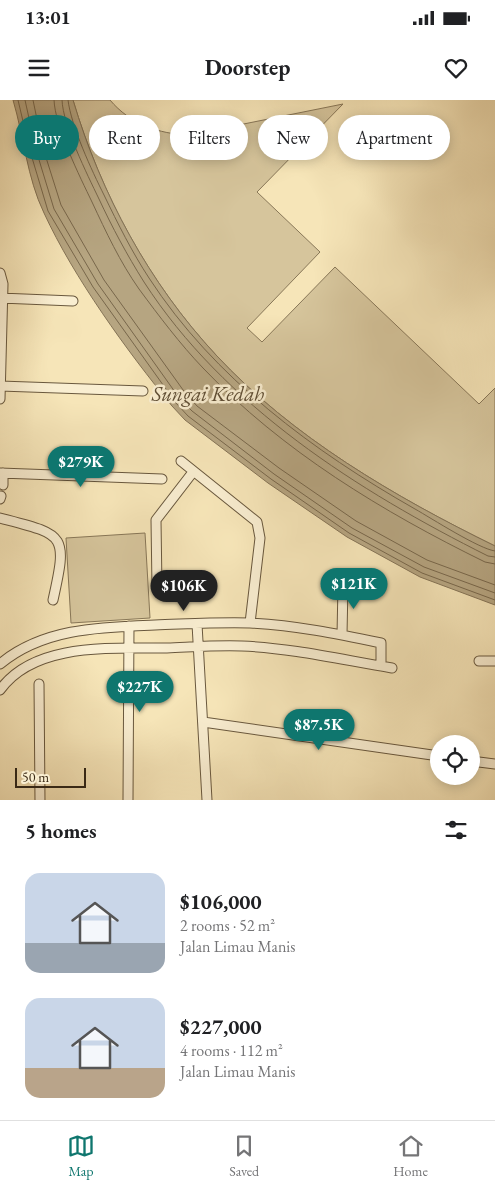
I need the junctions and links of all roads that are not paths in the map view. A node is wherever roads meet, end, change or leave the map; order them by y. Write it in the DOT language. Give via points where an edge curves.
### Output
graph roads {
  1 [pos="0,273"];
  2 [pos="1,298"];
  3 [pos="73,302"];
  4 [pos="0,386"];
  5 [pos="144,391"];
  6 [pos="0,399"];
  7 [pos="181,461"];
  8 [pos="193,472"];
  9 [pos="2,473"];
  10 [pos="162,479"];
  11 [pos="3,485"];
  12 [pos="0,518"];
  13 [pos="343,585"];
  14 [pos="157,588"];
  15 [pos="54,600"];
  16 [pos="197,624"];
  17 [pos="250,624"];
  18 [pos="129,626"];
  19 [pos="342,635"];
  20 [pos="198,647"];
  21 [pos="128,649"];
  22 [pos="479,661"];
  23 [pos="495,661"];
  24 [pos="0,664"];
  25 [pos="380,666"];
  26 [pos="392,668"];
  27 [pos="39,684"];
  28 [pos="0,690"];
  29 [pos="203,722"];
  30 [pos="430,755"];
  31 [pos="480,762"];
  32 [pos="495,764"];
  33 [pos="40,800"];
  34 [pos="128,800"];
  35 [pos="207,800"];
  1 -- 2 [label="street" via="3,284"];
  2 -- 3 [label="street"];
  2 -- 4 [label="street"];
  4 -- 5 [label="street"];
  4 -- 6 [label="street"];
  7 -- 8 [label="street"];
  8 -- 14 [label="street" via="156,520"];
  8 -- 17 [label="street" via="257,522 260,538"];
  9 -- 10 [label="street"];
  9 -- 11 [label="street"];
  12 -- 15 [label="street" via="43,531 59,542 62,563"];
  13 -- 19 [label="street"];
  16 -- 17 [label="street"];
  16 -- 18 [label="street"];
  16 -- 20 [label="street"];
  17 -- 19 [label="street"];
  18 -- 21 [label="street"];
  18 -- 24 [label="street" via="48,637 16,652"];
  19 -- 25 [label="street" via="382,643"];
  20 -- 21 [label="street"];
  20 -- 25 [label="street" via="260,647"];
  20 -- 29 [label="street"];
  21 -- 28 [label="street" via="72,651 56,655 20,671"];
  21 -- 34 [label="street"];
  22 -- 23 [label="street"];
  25 -- 26 [label="street"];
  27 -- 33 [label="street"];
  29 -- 30 [label="street"];
  29 -- 35 [label="street"];
  31 -- 32 [label="street"];
}
